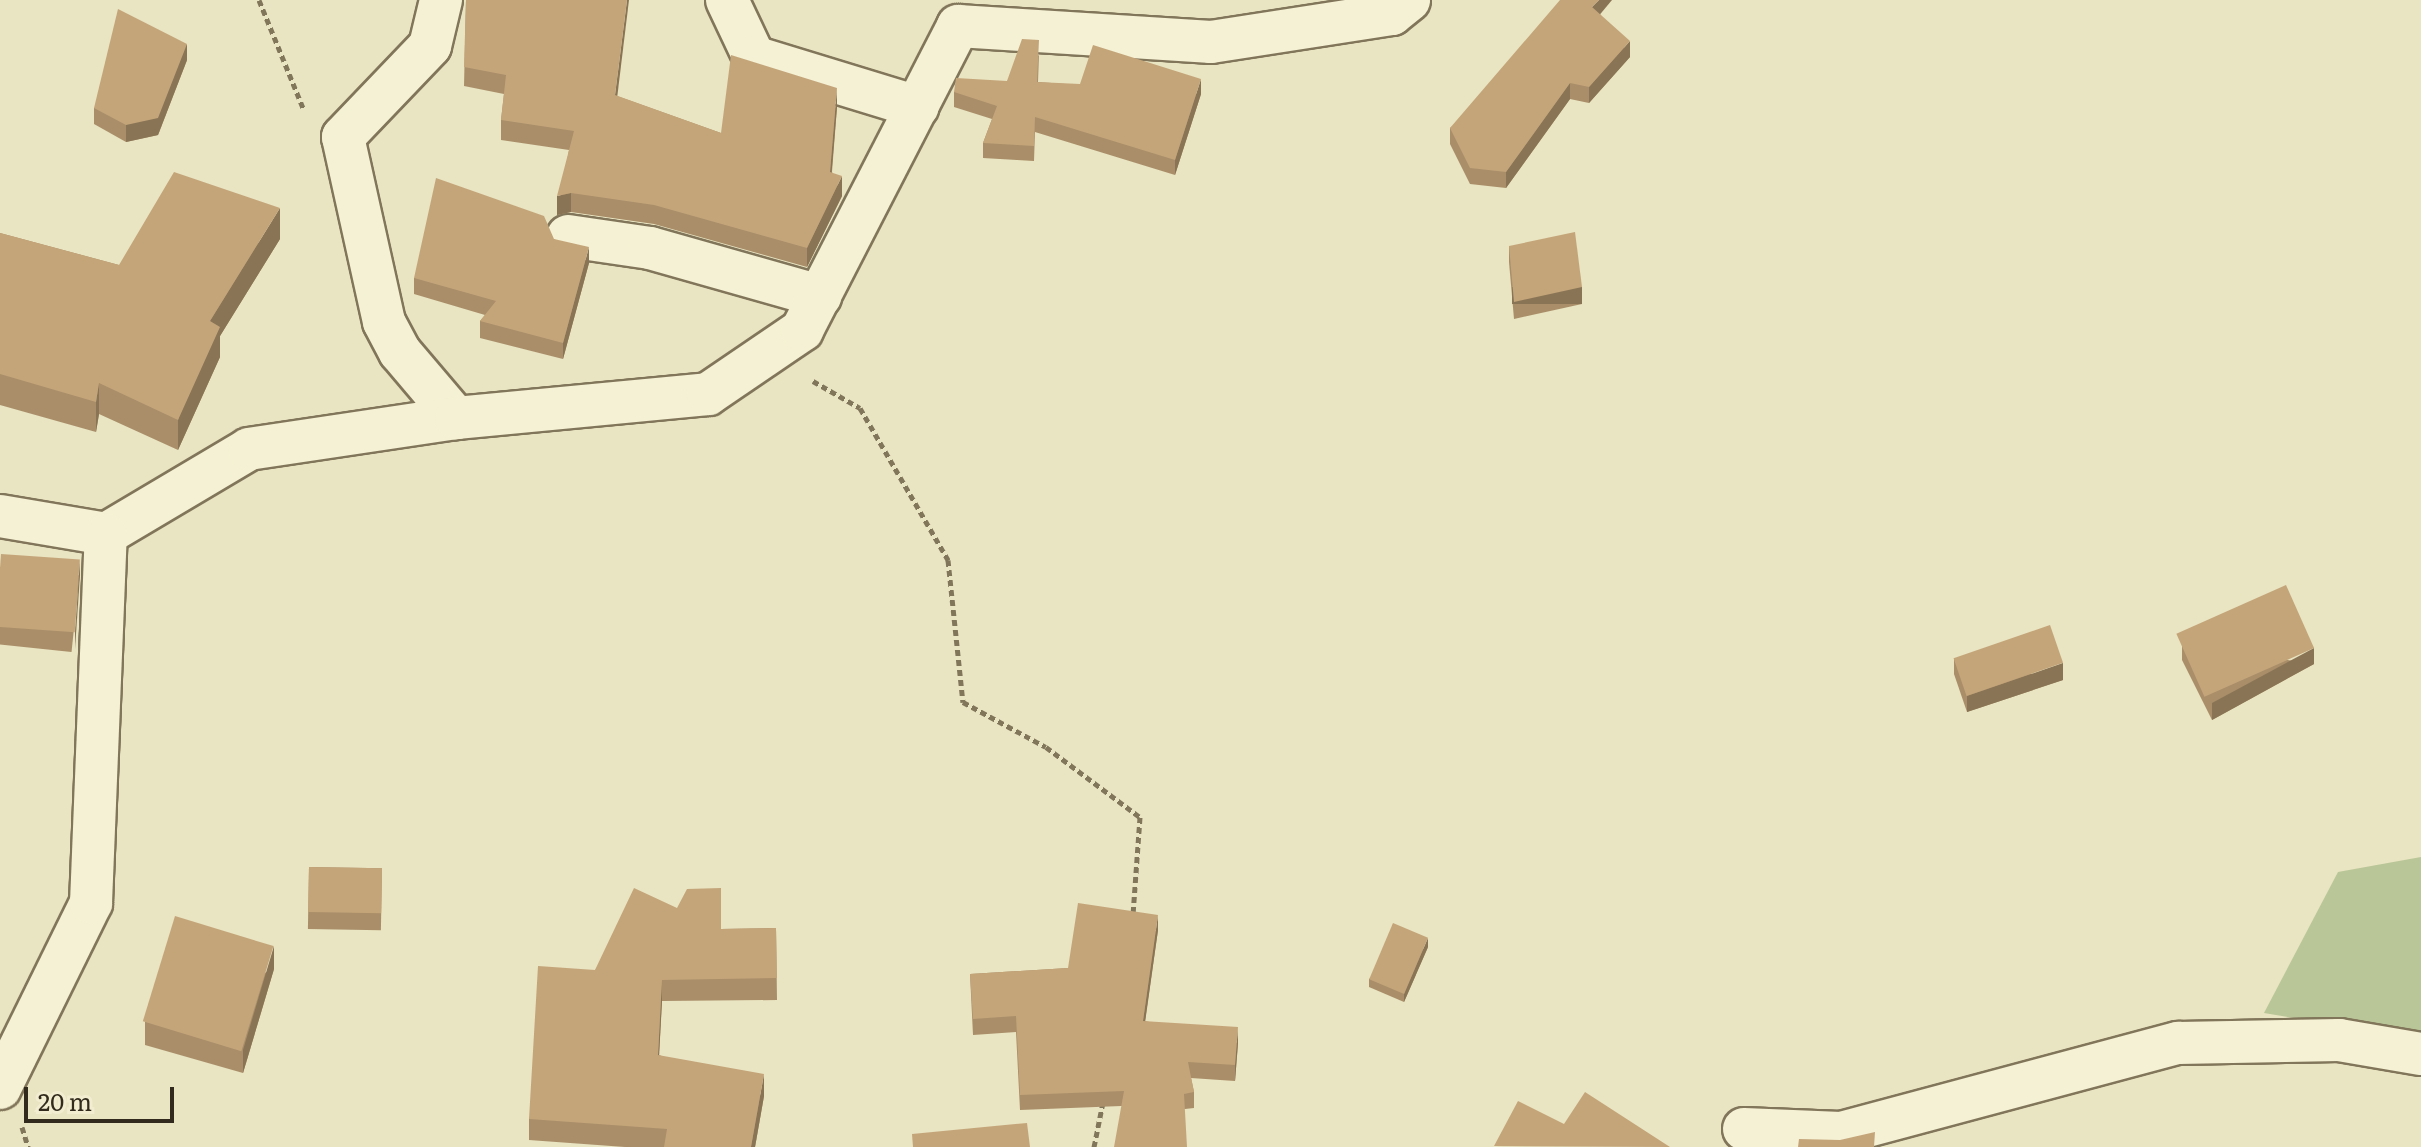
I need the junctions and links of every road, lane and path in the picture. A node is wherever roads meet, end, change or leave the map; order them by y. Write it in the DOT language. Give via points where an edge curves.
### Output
graph roads {
  1 [pos="441,0"];
  2 [pos="727,0"];
  3 [pos="1409,0"];
  4 [pos="961,13"];
  5 [pos="918,107"];
  6 [pos="568,236"];
  7 [pos="820,296"];
  8 [pos="767,354"];
  9 [pos="456,418"];
  10 [pos="0,516"];
  11 [pos="106,534"];
  12 [pos="1133,920"];
  13 [pos="2421,1054"];
  14 [pos="1106,1086"];
  15 [pos="0,1088"];
  16 [pos="1744,1129"];
  17 [pos="1094,1147"];
  1 -- 9 [label="street" via="430,46 343,137 384,322 400,352"];
  2 -- 5 [label="street" via="754,57"];
  3 -- 4 [label="street" via="1392,14 1211,42"];
  4 -- 5 [label="street"];
  5 -- 7 [label="street"];
  6 -- 7 [label="street" via="650,248"];
  7 -- 8 [label="street" via="802,330"];
  8 -- 9 [label="street" via="708,394"];
  8 -- 12 [label="path" via="860,408 948,560 963,702 1046,747 1140,817"];
  9 -- 11 [label="street" via="249,449"];
  10 -- 11 [label="street"];
  11 -- 15 [label="street" via="91,903"];
  13 -- 16 [label="street" via="2339,1040 2178,1043 1841,1133"];
  14 -- 17 [label="path"];
}
